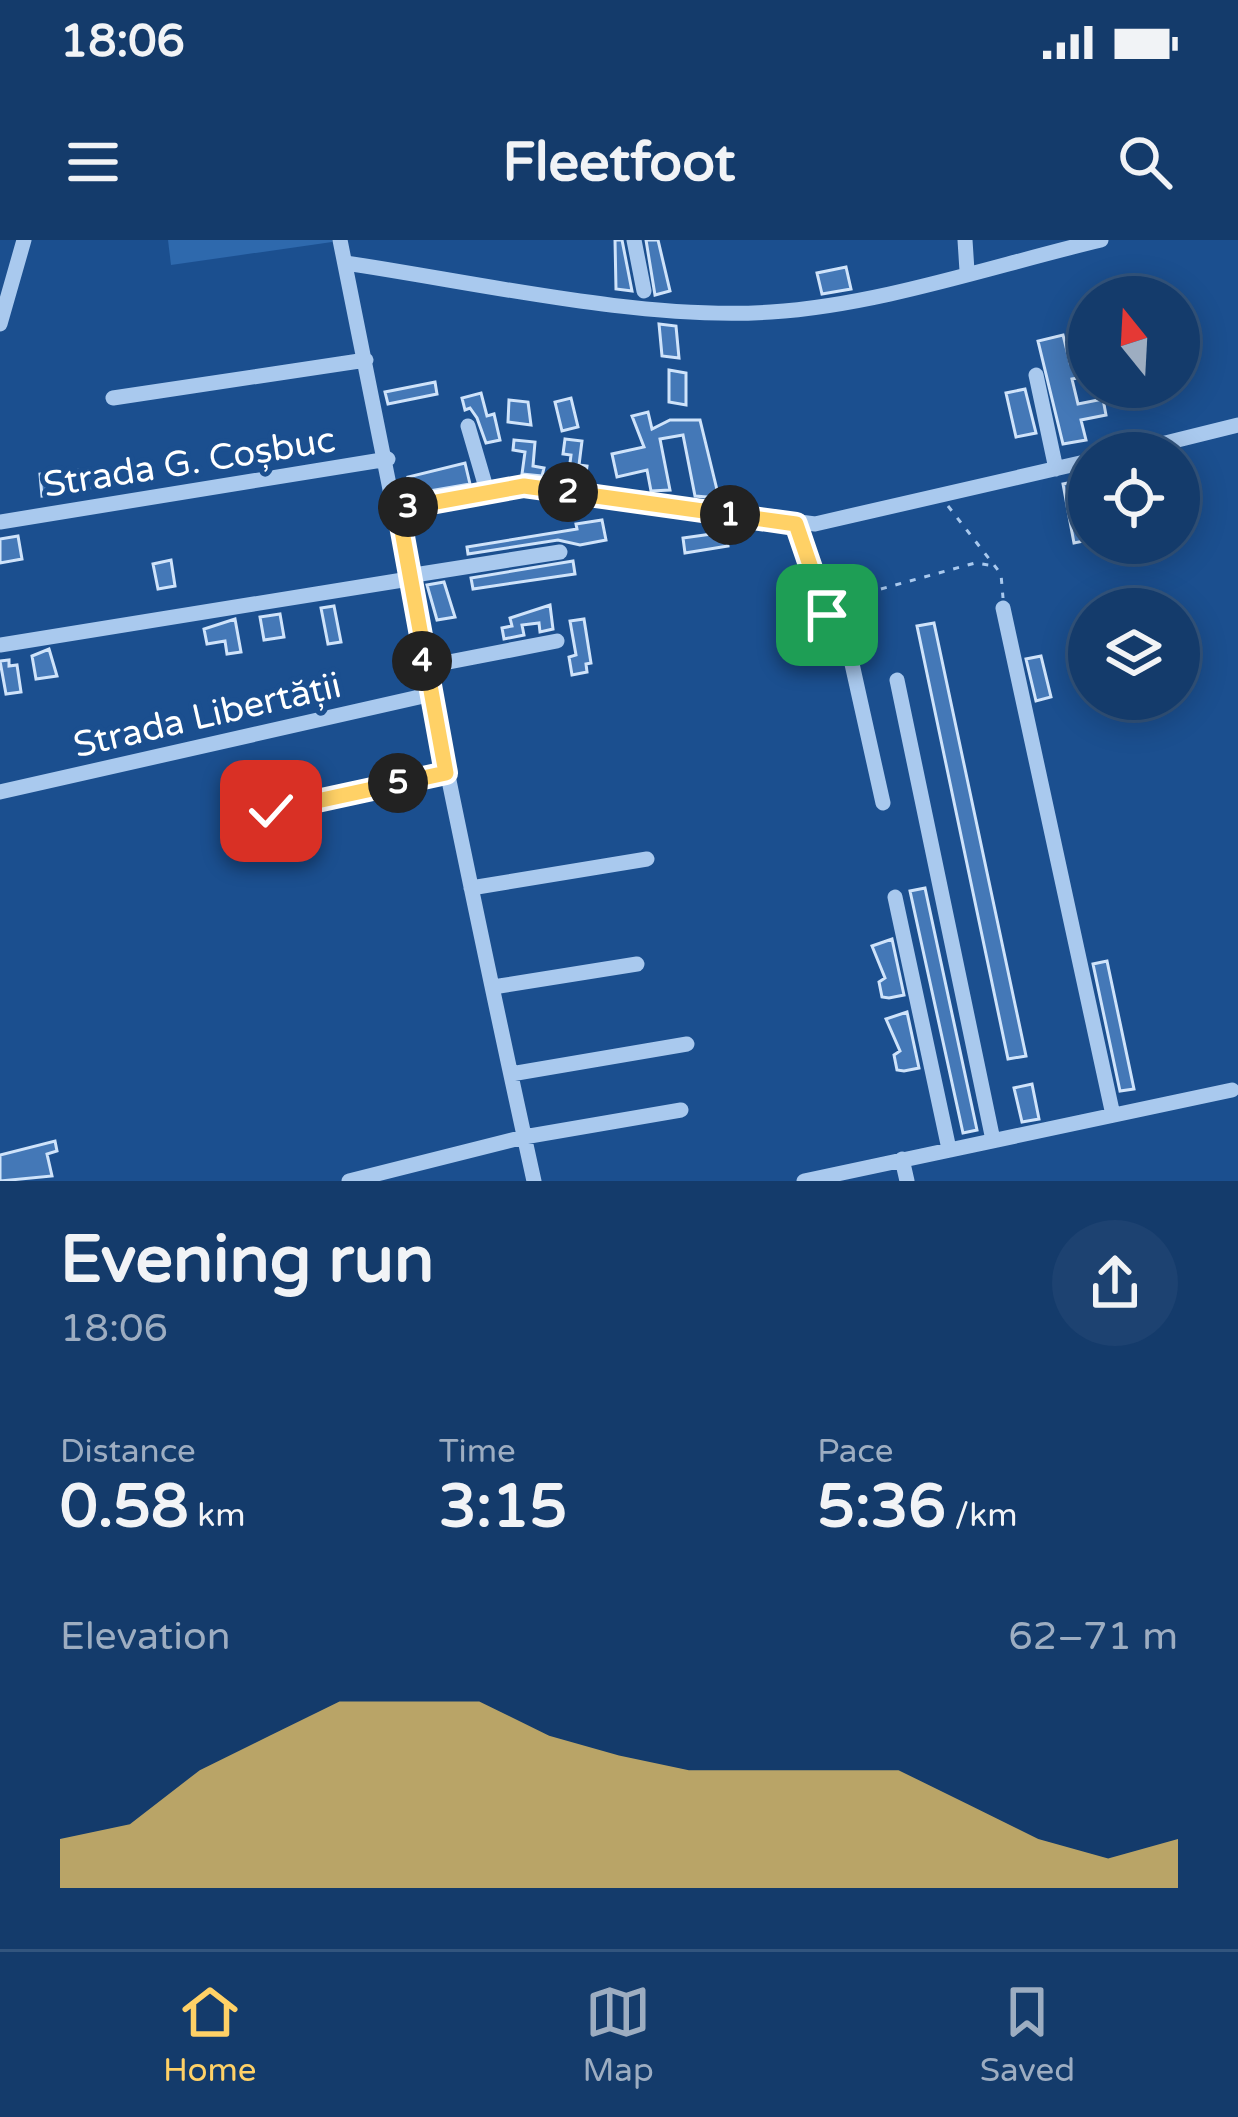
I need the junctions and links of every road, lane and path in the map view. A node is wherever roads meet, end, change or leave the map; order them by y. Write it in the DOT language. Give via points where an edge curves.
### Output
graph roads {
  1 [pos="24,240"];
  2 [pos="340,240"];
  3 [pos="634,240"];
  4 [pos="965,240"];
  5 [pos="1101,240"];
  6 [pos="345,263"];
  7 [pos="968,271"];
  8 [pos="644,291"];
  9 [pos="0,324"];
  10 [pos="366,360"];
  11 [pos="1036,375"];
  12 [pos="113,398"];
  13 [pos="1238,425"];
  14 [pos="468,426"];
  15 [pos="1200,434"];
  16 [pos="388,460"];
  17 [pos="1068,466"];
  18 [pos="1056,469"];
  19 [pos="487,491"];
  20 [pos="938,496"];
  21 [pos="398,509"];
  22 [pos="0,522"];
  23 [pos="796,524"];
  24 [pos="560,552"];
  25 [pos="996,566"];
  26 [pos="409,578"];
  27 [pos="852,597"];
  28 [pos="1003,608"];
  29 [pos="556,641"];
  30 [pos="0,645"];
  31 [pos="423,667"];
  32 [pos="896,680"];
  33 [pos="428,694"];
  34 [pos="446,773"];
  35 [pos="0,791"];
  36 [pos="883,803"];
  37 [pos="271,811"];
  38 [pos="647,859"];
  39 [pos="472,888"];
  40 [pos="895,897"];
  41 [pos="637,964"];
  42 [pos="493,987"];
  43 [pos="687,1044"];
  44 [pos="511,1074"];
  45 [pos="1232,1090"];
  46 [pos="681,1109"];
  47 [pos="1113,1115"];
  48 [pos="524,1137"];
  49 [pos="993,1140"];
  50 [pos="949,1149"];
  51 [pos="902,1159"];
  52 [pos="349,1181"];
  53 [pos="534,1181"];
  54 [pos="804,1181"];
  55 [pos="907,1181"];
  1 -- 9 [label="street"];
  2 -- 6 [label="street"];
  3 -- 8 [label="street"];
  4 -- 7 [label="street"];
  5 -- 7 [label="street"];
  6 -- 7 [label="street" via="715,313 805,308"];
  6 -- 10 [label="street"];
  10 -- 12 [label="street"];
  10 -- 16 [label="street"];
  11 -- 18 [label="street"];
  13 -- 15 [label="street"];
  14 -- 19 [label="street"];
  16 -- 21 [label="street"];
  16 -- 22 [label="street, Strada G. Coșbuc"];
  17 -- 18 [label="street"];
  18 -- 20 [label="street"];
  19 -- 21 [label="street"];
  19 -- 23 [label="street" via="524,486"];
  20 -- 23 [label="street"];
  20 -- 25 [label="path"];
  21 -- 26 [label="street"];
  23 -- 36 [label="street" via="822,605 849,646"];
  24 -- 26 [label="street"];
  25 -- 27 [label="path" via="975,563"];
  25 -- 28 [label="path"];
  26 -- 30 [label="street"];
  26 -- 31 [label="street"];
  28 -- 47 [label="street"];
  29 -- 31 [label="street"];
  31 -- 33 [label="street"];
  32 -- 49 [label="street"];
  33 -- 34 [label="street"];
  33 -- 35 [label="street, Strada Libertății"];
  34 -- 37 [label="street"];
  34 -- 39 [label="street"];
  38 -- 39 [label="street"];
  39 -- 42 [label="street"];
  40 -- 50 [label="street"];
  41 -- 42 [label="street"];
  42 -- 44 [label="street"];
  43 -- 44 [label="street"];
  44 -- 48 [label="street"];
  45 -- 47 [label="street"];
  46 -- 48 [label="street"];
  47 -- 49 [label="street"];
  48 -- 52 [label="street"];
  48 -- 53 [label="street"];
  49 -- 50 [label="street"];
  50 -- 51 [label="street"];
  51 -- 54 [label="street"];
  51 -- 55 [label="street"];
}
